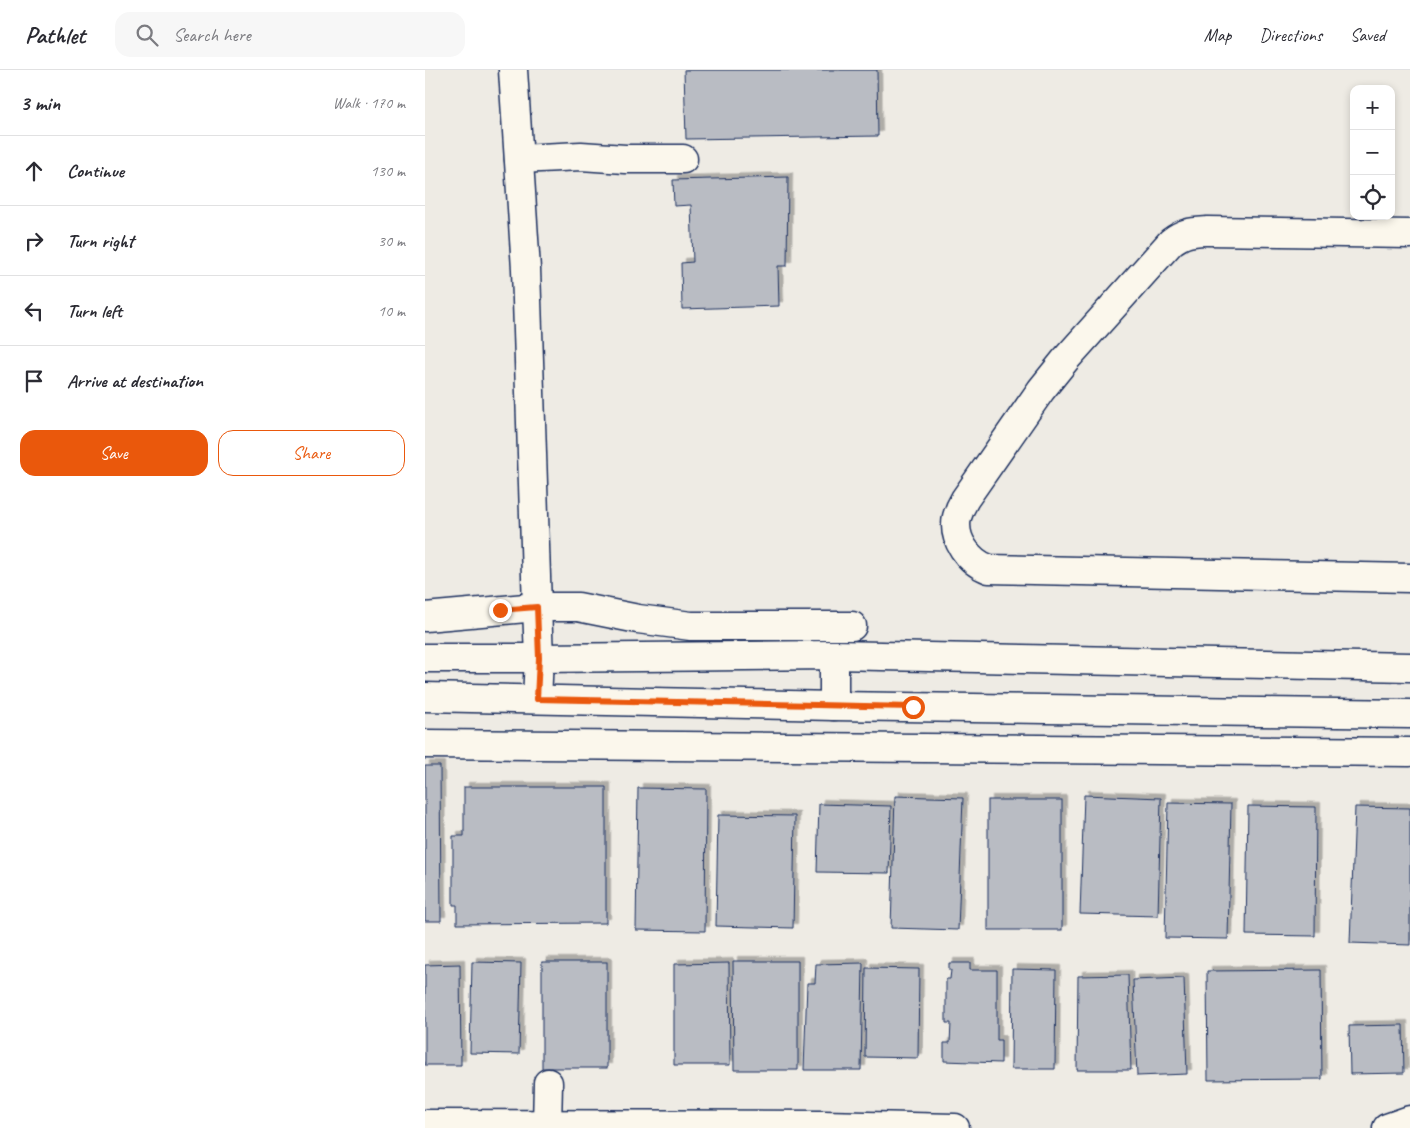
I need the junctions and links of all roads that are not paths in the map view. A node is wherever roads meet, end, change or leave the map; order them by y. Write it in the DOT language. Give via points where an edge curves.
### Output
graph roads {
  1 [pos="513,70"];
  2 [pos="683,159"];
  3 [pos="519,160"];
  4 [pos="1410,234"];
  5 [pos="1410,578"];
  6 [pos="537,607"];
  7 [pos="425,617"];
  8 [pos="852,626"];
  9 [pos="833,655"];
  10 [pos="425,658"];
  11 [pos="539,658"];
  12 [pos="1410,667"];
  13 [pos="425,698"];
  14 [pos="537,699"];
  15 [pos="833,706"];
  16 [pos="1410,714"];
  17 [pos="425,744"];
  18 [pos="1410,752"];
  19 [pos="548,1083"];
  20 [pos="1410,1120"];
  21 [pos="425,1124"];
  22 [pos="547,1125"];
  23 [pos="823,1127"];
  24 [pos="955,1128"];
  25 [pos="1387,1128"];
  1 -- 3 [label="main road"];
  2 -- 3 [label="main road" via="581,156"];
  3 -- 6 [label="main road" via="526,269"];
  4 -- 5 [label="main road" via="1207,231 1181,234 1089,332 1041,390 965,498 956,526 963,548 979,566 989,569"];
  6 -- 7 [label="main road"];
  6 -- 8 [label="main road" via="578,607 691,626"];
  6 -- 11 [label="main road"];
  9 -- 11 [label="main road"];
  9 -- 12 [label="main road"];
  9 -- 15 [label="main road"];
  10 -- 11 [label="main road"];
  11 -- 14 [label="main road"];
  13 -- 14 [label="main road"];
  14 -- 15 [label="main road"];
  15 -- 16 [label="main road"];
  17 -- 18 [label="main road"];
  19 -- 22 [label="main road"];
  20 -- 25 [label="main road"];
  21 -- 22 [label="main road"];
  22 -- 23 [label="main road"];
  23 -- 24 [label="main road"];
}
